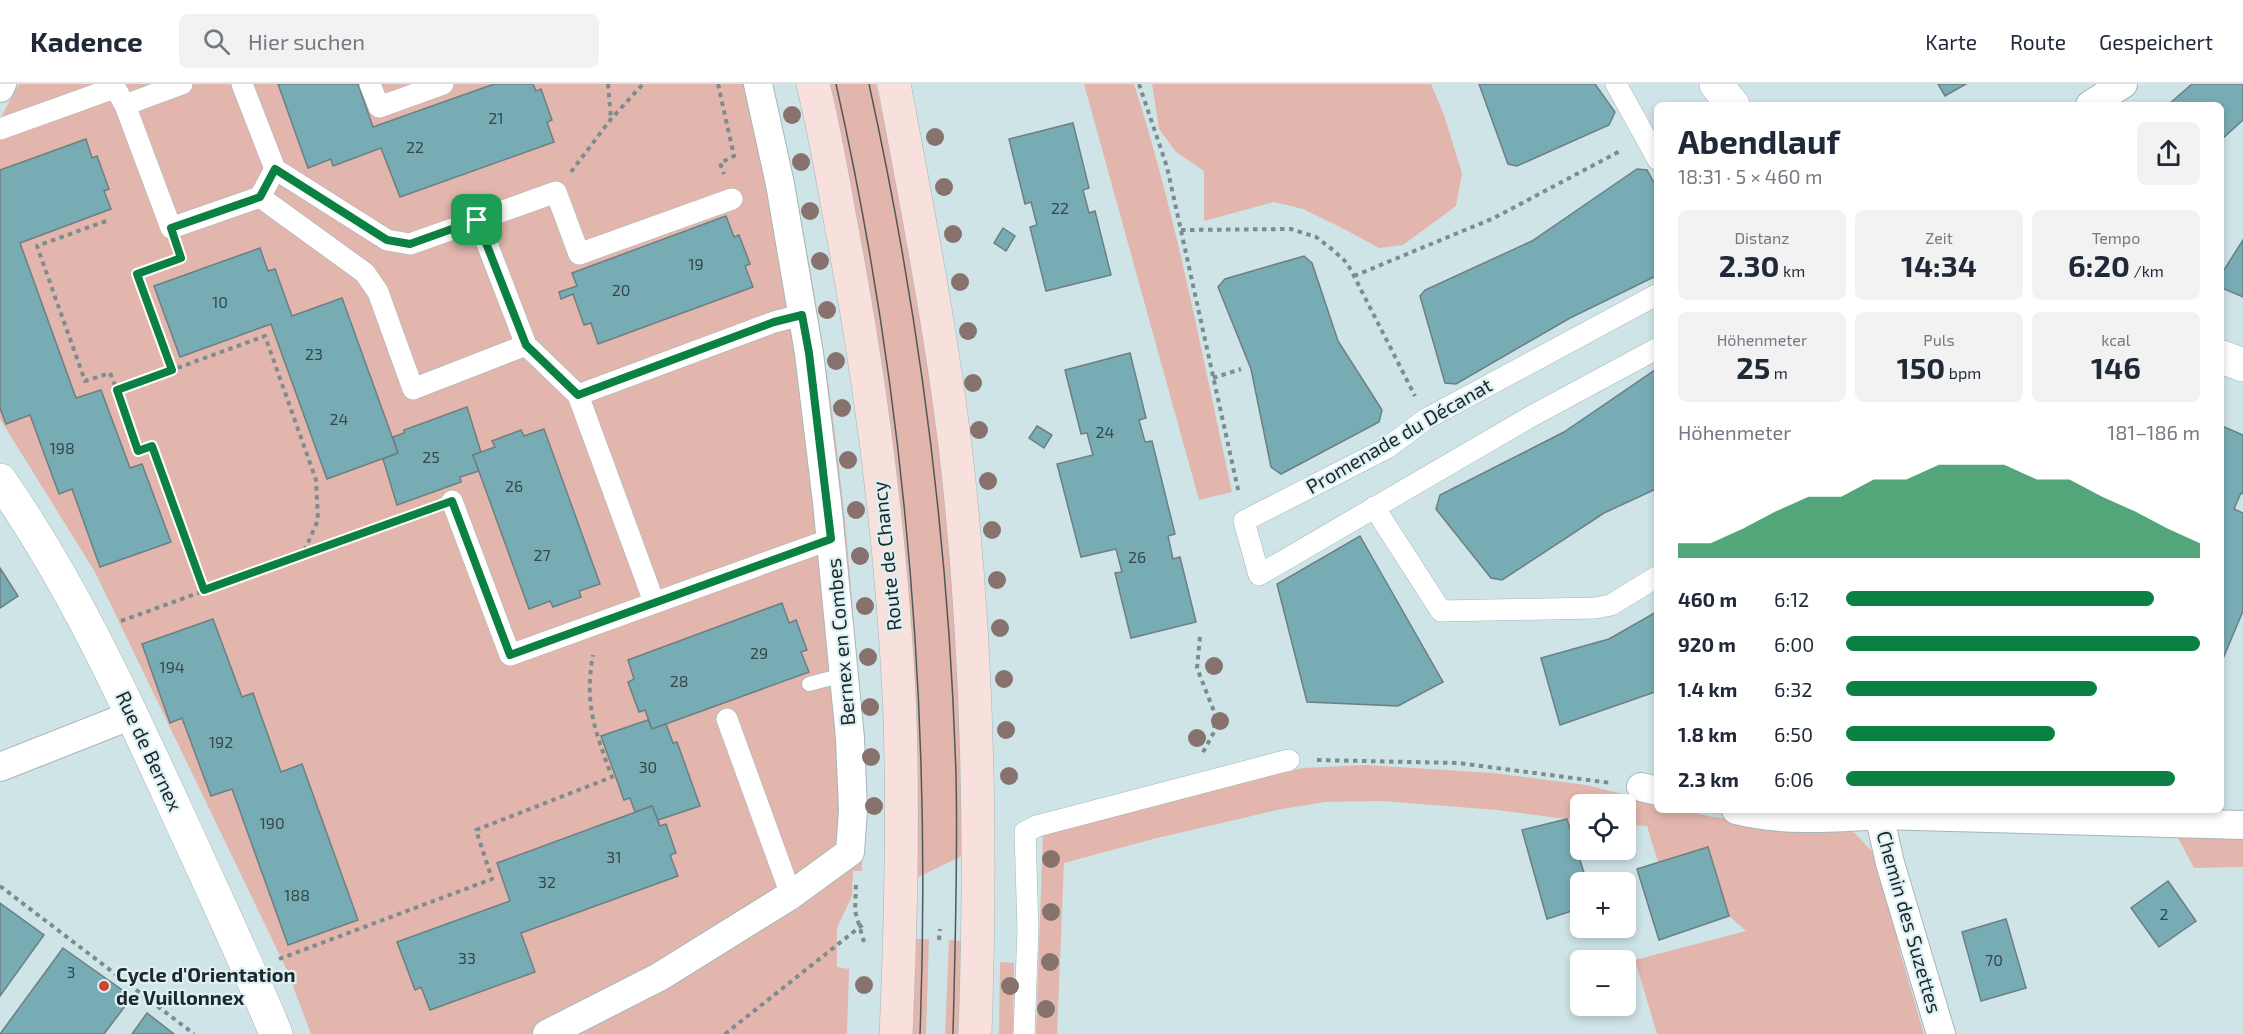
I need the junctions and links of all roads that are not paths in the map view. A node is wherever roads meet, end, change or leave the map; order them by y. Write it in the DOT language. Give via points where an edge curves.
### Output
graph roads {
  1 [pos="2,84"];
  2 [pos="182,84"];
  3 [pos="242,84"];
  4 [pos="370,84"];
  5 [pos="443,84"];
  6 [pos="758,84"];
  7 [pos="813,84"];
  8 [pos="894,84"];
  9 [pos="1616,84"];
  10 [pos="1716,84"];
  11 [pos="2123,84"];
  12 [pos="0,88"];
  13 [pos="117,92"];
  14 [pos="1731,102"];
  15 [pos="2095,102"];
  16 [pos="0,129"];
  17 [pos="1654,153"];
  18 [pos="275,169"];
  19 [pos="260,197"];
  20 [pos="732,199"];
  21 [pos="477,220"];
  22 [pos="1654,296"];
  23 [pos="802,315"];
  24 [pos="526,345"];
  25 [pos="1654,350"];
  26 [pos="2224,358"];
  27 [pos="2243,365"];
  28 [pos="578,395"];
  29 [pos="0,480"];
  30 [pos="452,501"];
  31 [pos="1374,507"];
  32 [pos="831,539"];
  33 [pos="1654,578"];
  34 [pos="654,602"];
  35 [pos="843,675"];
  36 [pos="809,684"];
  37 [pos="132,715"];
  38 [pos="727,720"];
  39 [pos="1289,760"];
  40 [pos="0,767"];
  41 [pos="1749,813"];
  42 [pos="1870,813"];
  43 [pos="1878,813"];
  44 [pos="1906,813"];
  45 [pos="2243,825"];
  46 [pos="791,895"];
  47 [pos="276,1034"];
  48 [pos="547,1034"];
  49 [pos="896,1034"];
  50 [pos="975,1034"];
  51 [pos="1024,1034"];
  52 [pos="1941,1034"];
  1 -- 12 [label="street"];
  2 -- 13 [label="street"];
  3 -- 18 [label="street"];
  4 -- 5 [label="street" via="379,107"];
  6 -- 23 [label="street, Bernex en Combes"];
  7 -- 49 [label="main road, Route de Chancy" via="854,293 890,572 899,694 901,898"];
  8 -- 50 [label="main road" via="931,277 964,539 979,787"];
  9 -- 17 [label="street"];
  10 -- 14 [label="street"];
  11 -- 15 [label="street"];
  13 -- 16 [label="street"];
  13 -- 19 [label="street" via="171,228"];
  18 -- 19 [label="street"];
  18 -- 21 [label="street" via="387,240 410,244"];
  19 -- 24 [label="street" via="365,273 378,292 413,389"];
  20 -- 21 [label="street" via="579,254 556,192"];
  21 -- 24 [label="street"];
  22 -- 31 [label="street, Promenade du Décanat" via="1426,419 1387,448 1244,521 1259,575"];
  23 -- 28 [label="street"];
  23 -- 32 [label="street, Bernex en Combes"];
  24 -- 28 [label="street"];
  25 -- 31 [label="street"];
  26 -- 27 [label="street"];
  28 -- 34 [label="street"];
  29 -- 37 [label="street, Rue de Bernex" via="69,590"];
  30 -- 34 [label="street" via="510,655"];
  31 -- 33 [label="street" via="1441,611 1595,608 1611,605"];
  32 -- 34 [label="street"];
  32 -- 35 [label="street, Bernex en Combes"];
  35 -- 36 [label="lane"];
  35 -- 46 [label="street, Bernex en Combes" via="853,810 850,852"];
  37 -- 40 [label="street"];
  37 -- 47 [label="street, Rue de Bernex"];
  38 -- 46 [label="street"];
  39 -- 51 [label="street" via="1037,825 1025,832 1028,930"];
  41 -- 42 [label="street" via="1827,818"];
  43 -- 52 [label="street, Chemin des Suzettes"];
  44 -- 45 [label="street"];
  46 -- 48 [label="street, Bernex en Combes" via="659,977"];
}
